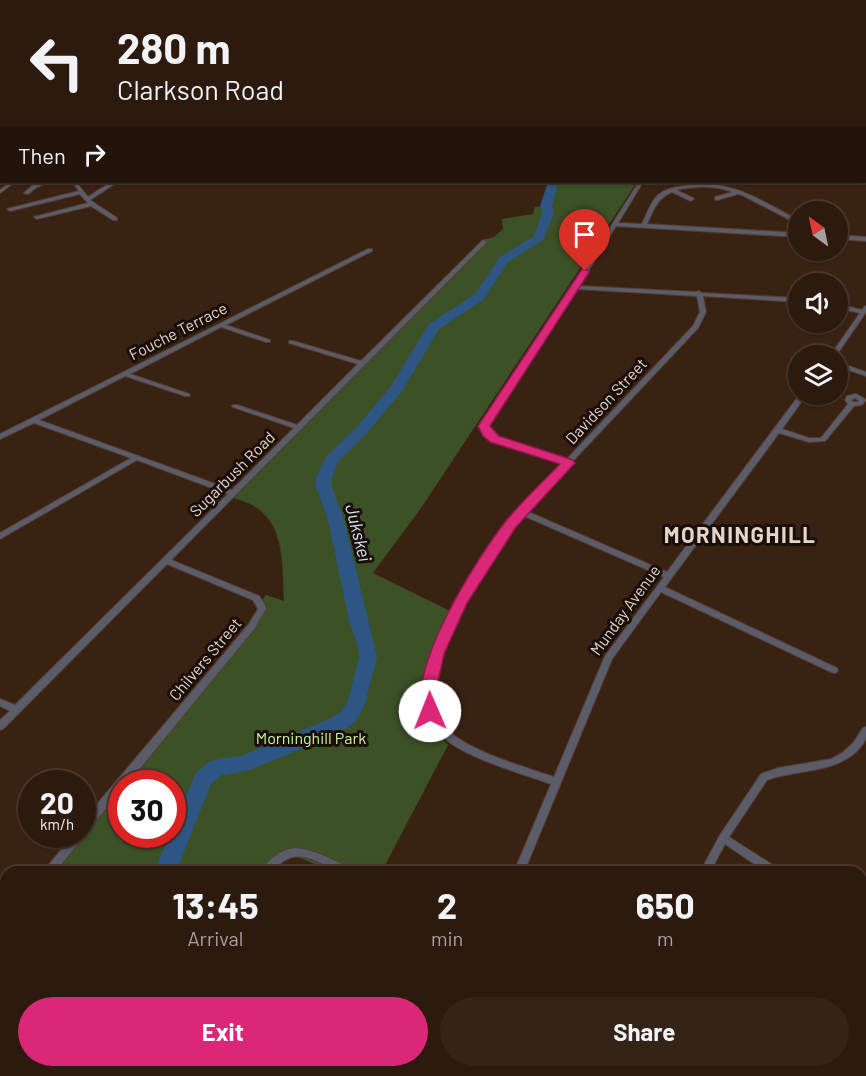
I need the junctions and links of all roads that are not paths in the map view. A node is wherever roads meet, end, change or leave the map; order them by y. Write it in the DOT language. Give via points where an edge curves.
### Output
graph roads {
  1 [pos="13,183"];
  2 [pos="44,183"];
  3 [pos="75,183"];
  4 [pos="113,183"];
  5 [pos="640,183"];
  6 [pos="672,190"];
  7 [pos="0,192"];
  8 [pos="82,192"];
  9 [pos="738,192"];
  10 [pos="26,193"];
  11 [pos="717,198"];
  12 [pos="691,199"];
  13 [pos="90,202"];
  14 [pos="10,209"];
  15 [pos="37,217"];
  16 [pos="788,217"];
  17 [pos="116,219"];
  18 [pos="615,224"];
  19 [pos="644,226"];
  20 [pos="788,234"];
  21 [pos="848,238"];
  22 [pos="866,239"];
  23 [pos="484,243"];
  24 [pos="370,250"];
  25 [pos="576,287"];
  26 [pos="699,293"];
  27 [pos="788,299"];
  28 [pos="848,308"];
  29 [pos="864,310"];
  30 [pos="220,325"];
  31 [pos="268,341"];
  32 [pos="291,342"];
  33 [pos="840,345"];
  34 [pos="362,363"];
  35 [pos="848,368"];
  36 [pos="124,374"];
  37 [pos="866,374"];
  38 [pos="187,395"];
  39 [pos="852,404"];
  40 [pos="796,405"];
  41 [pos="235,406"];
  42 [pos="33,420"];
  43 [pos="300,428"];
  44 [pos="777,430"];
  45 [pos="0,437"];
  46 [pos="136,458"];
  47 [pos="568,463"];
  48 [pos="233,493"];
  49 [pos="521,512"];
  50 [pos="0,536"];
  51 [pos="166,561"];
  52 [pos="669,576"];
  53 [pos="660,588"];
  54 [pos="834,670"];
  55 [pos="0,702"];
  56 [pos="16,710"];
  57 [pos="0,726"];
  58 [pos="866,731"];
  59 [pos="133,770"];
  60 [pos="556,782"];
  61 [pos="108,800"];
  62 [pos="96,814"];
  63 [pos="723,838"];
  64 [pos="68,848"];
  65 [pos="53,866"];
  66 [pos="271,866"];
  67 [pos="333,866"];
  68 [pos="521,866"];
  69 [pos="708,866"];
  70 [pos="766,866"];
  1 -- 7 [label="street"];
  2 -- 10 [label="street"];
  3 -- 8 [label="street"];
  4 -- 13 [label="street"];
  5 -- 18 [label="street"];
  6 -- 9 [label="street" via="709,183"];
  6 -- 12 [label="street"];
  6 -- 19 [label="street" via="661,194"];
  8 -- 13 [label="street"];
  8 -- 14 [label="street"];
  9 -- 11 [label="street"];
  9 -- 16 [label="street"];
  13 -- 15 [label="street"];
  13 -- 17 [label="street"];
  18 -- 19 [label="street"];
  18 -- 25 [label="street"];
  19 -- 20 [label="street"];
  21 -- 22 [label="street"];
  23 -- 34 [label="street, Sugarbush Road"];
  24 -- 30 [label="street, Fouche Terrace"];
  25 -- 26 [label="street"];
  25 -- 47 [label="street" via="484,426 494,439"];
  26 -- 27 [label="street"];
  26 -- 47 [label="street, Davidson Street" via="703,312 696,327"];
  28 -- 29 [label="street"];
  29 -- 33 [label="street"];
  30 -- 31 [label="street"];
  30 -- 36 [label="street, Fouche Terrace"];
  32 -- 34 [label="street"];
  34 -- 43 [label="street, Sugarbush Road"];
  35 -- 37 [label="street"];
  36 -- 38 [label="street"];
  36 -- 42 [label="street, Fouche Terrace"];
  39 -- 44 [label="street" via="823,440"];
  40 -- 44 [label="street, Munday Avenue"];
  41 -- 43 [label="street"];
  42 -- 45 [label="street, Fouche Terrace"];
  42 -- 46 [label="street"];
  43 -- 48 [label="street, Sugarbush Road"];
  44 -- 52 [label="street, Munday Avenue"];
  46 -- 48 [label="street"];
  46 -- 50 [label="street"];
  47 -- 49 [label="street, Davidson Street"];
  48 -- 51 [label="street, Sugarbush Road"];
  49 -- 52 [label="street"];
  49 -- 60 [label="street, Davidson Street" via="461,601 437,654 429,700 436,722 454,741"];
  51 -- 56 [label="street, Sugarbush Road"];
  51 -- 59 [label="street, Chilvers Street" via="246,594 258,600 262,609"];
  52 -- 53 [label="street, Munday Avenue"];
  53 -- 54 [label="street"];
  53 -- 60 [label="street, Munday Avenue" via="608,658"];
  55 -- 56 [label="street"];
  56 -- 57 [label="street, Sugarbush Road"];
  58 -- 63 [label="street" via="852,750 833,761 764,777"];
  60 -- 68 [label="street, Munday Avenue"];
  61 -- 62 [label="street, Chilvers Street"];
  63 -- 69 [label="street"];
  63 -- 70 [label="street"];
  64 -- 65 [label="street"];
  66 -- 67 [label="street" via="279,855 296,851"];
}
